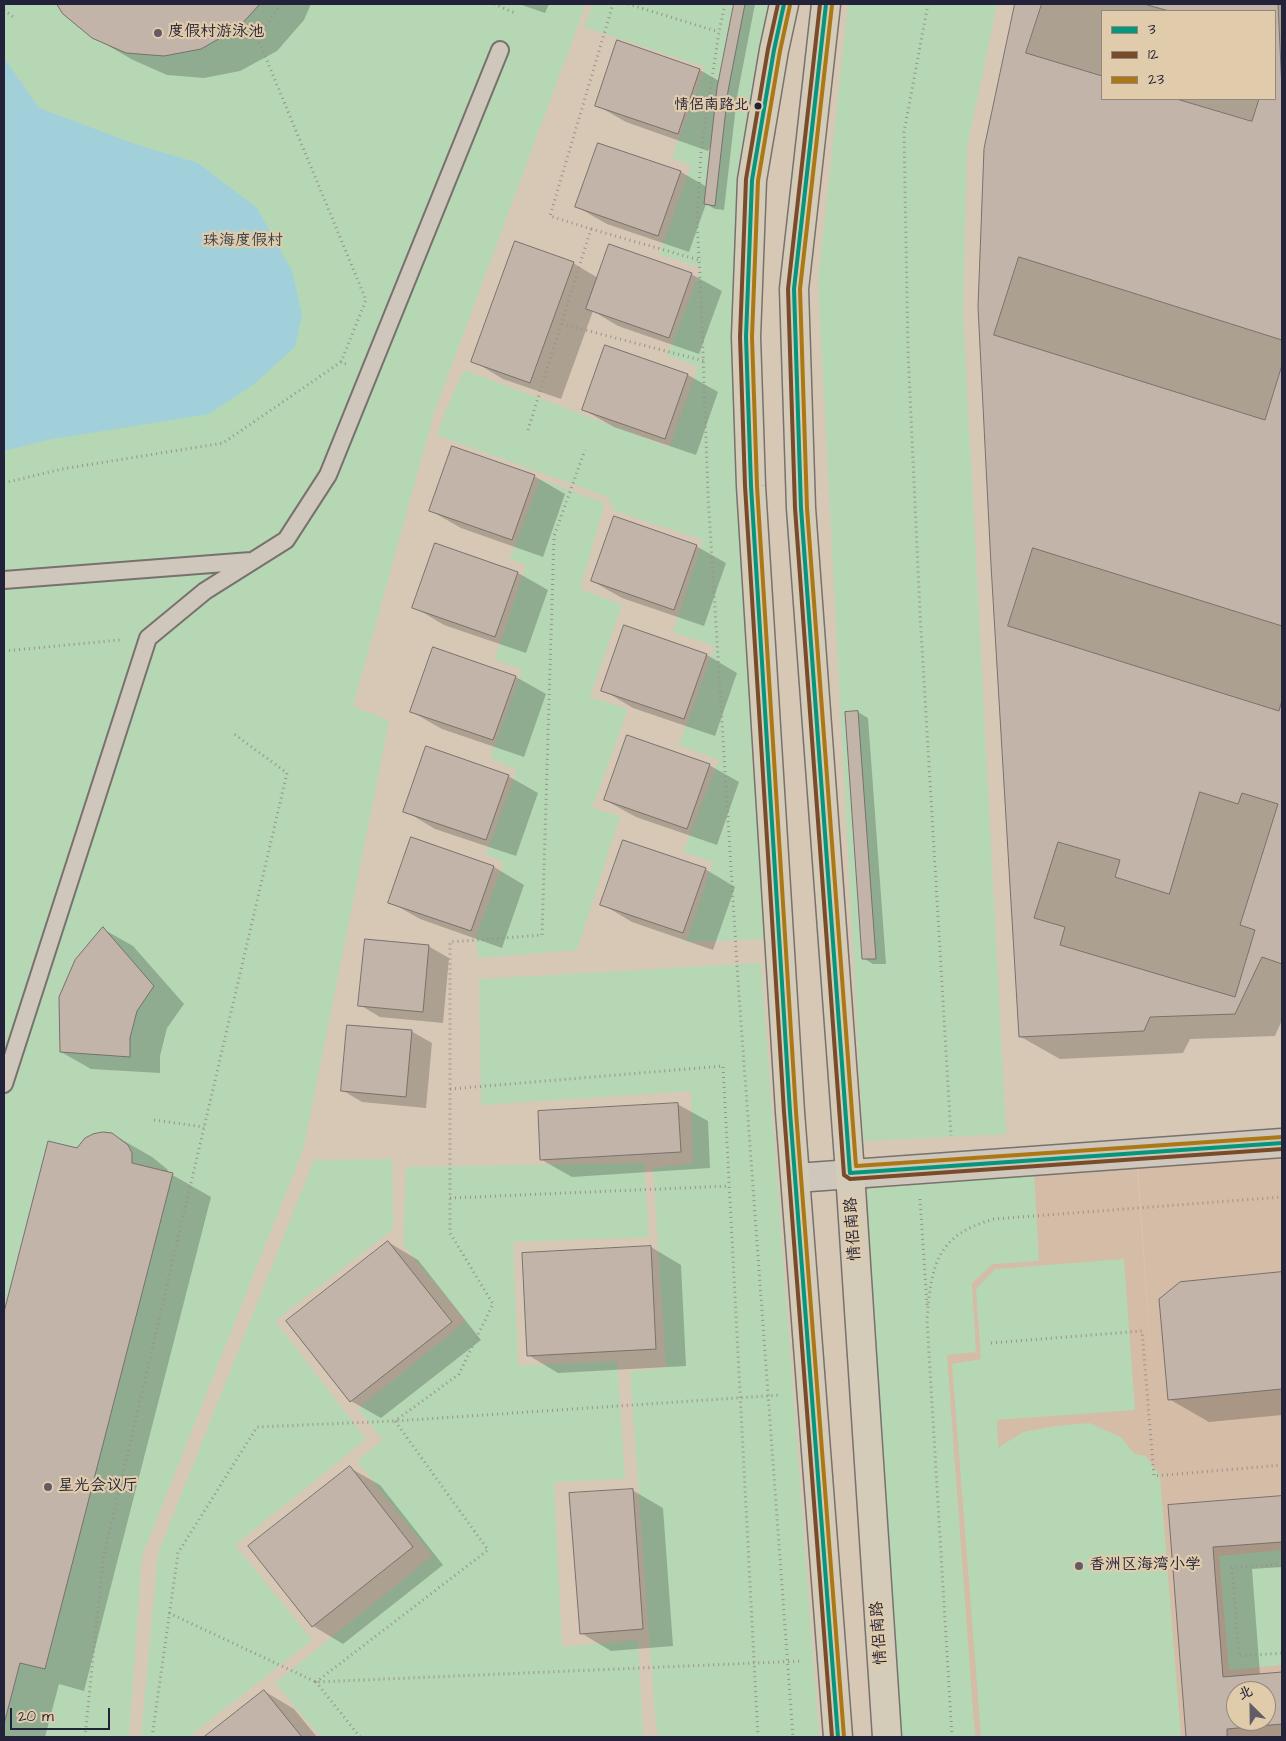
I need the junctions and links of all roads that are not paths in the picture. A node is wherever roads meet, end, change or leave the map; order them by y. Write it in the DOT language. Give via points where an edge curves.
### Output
graph roads {
  1 [pos="784,4"];
  2 [pos="826,4"];
  3 [pos="500,50"];
  4 [pos="253,561"];
  5 [pos="4,580"];
  6 [pos="4,1084"];
  7 [pos="1282,1143"];
  8 [pos="850,1173"];
  9 [pos="796,1178"];
  10 [pos="838,1737"];
  11 [pos="887,1737"];
  1 -- 9 [label="highway" via="752,180 746,336 751,486"];
  2 -- 8 [label="highway, 情侣南路" via="794,288 801,508"];
  3 -- 4 [label="lane" via="328,475 286,540"];
  4 -- 5 [label="lane"];
  4 -- 6 [label="lane" via="205,591 148,638"];
  7 -- 8 [label="street"];
  8 -- 9 [label="street"];
  8 -- 11 [label="highway, 情侣南路"];
  9 -- 10 [label="highway"];
}
